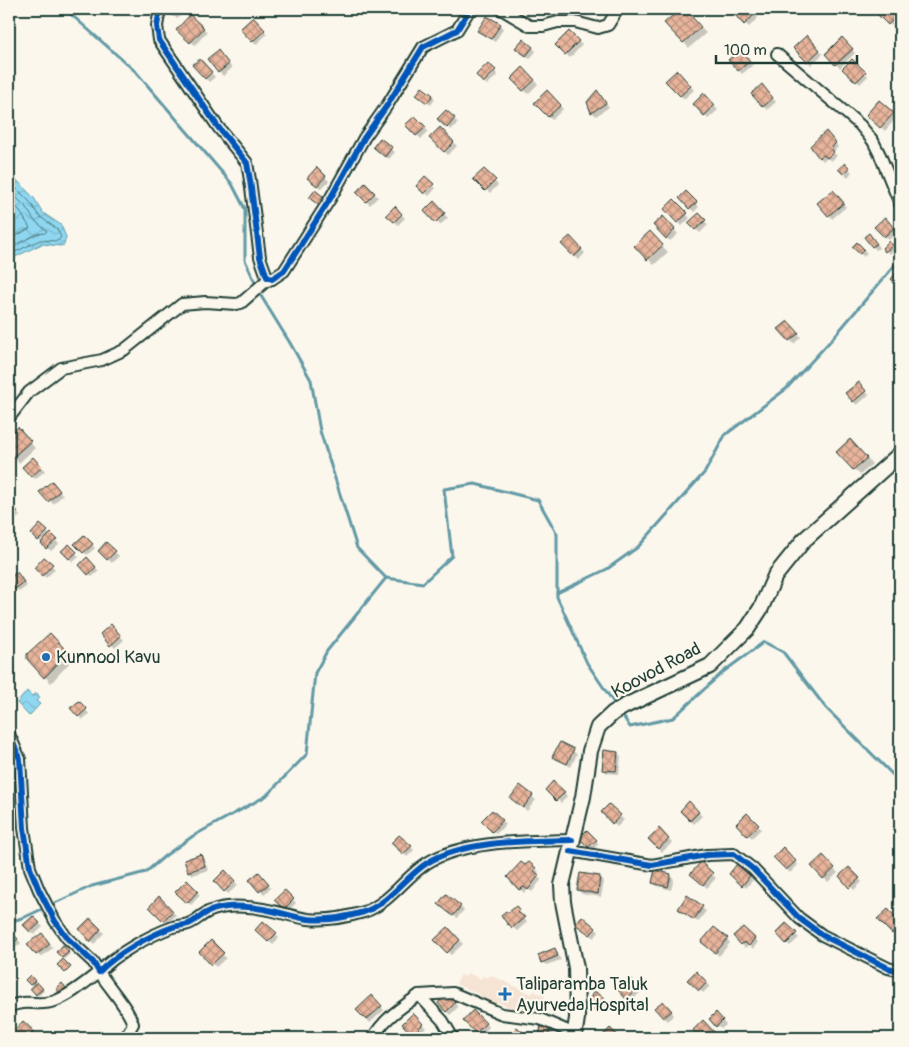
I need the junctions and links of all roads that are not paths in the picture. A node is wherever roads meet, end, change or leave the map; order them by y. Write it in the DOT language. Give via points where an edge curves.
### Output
graph roads {
  1 [pos="160,9"];
  2 [pos="470,9"];
  3 [pos="501,9"];
  4 [pos="618,9"];
  5 [pos="777,54"];
  6 [pos="900,204"];
  7 [pos="269,281"];
  8 [pos="9,418"];
  9 [pos="900,454"];
  10 [pos="9,734"];
  11 [pos="571,846"];
  12 [pos="900,971"];
  13 [pos="99,972"];
  14 [pos="419,995"];
  15 [pos="9,1008"];
  16 [pos="573,1036"];
  17 [pos="121,1038"];
  18 [pos="373,1038"];
  19 [pos="453,1038"];
  1 -- 7 [label="street" via="159,40 218,127 247,163 260,257"];
  2 -- 7 [label="street" via="457,30 423,46 284,271"];
  3 -- 4 [label="street" via="530,26 575,22 598,28 608,25"];
  5 -- 6 [label="street" via="860,125 880,155"];
  7 -- 8 [label="street" via="236,304 182,304 124,350 102,360 61,368 29,392"];
  9 -- 11 [label="main road, Koovod Road" via="804,540 775,576 748,628 710,666 619,709 598,726"];
  10 -- 13 [label="street" via="20,759 23,820 30,868 55,920"];
  11 -- 12 [label="street" via="652,865 707,855 734,854 753,869 799,918 822,935"];
  11 -- 13 [label="street" via="529,841 451,853 427,863 388,897 365,911 332,919 309,919 266,908 225,907 207,912 189,924 174,926 157,934"];
  11 -- 16 [label="main road, Koovod Road" via="562,885 562,902 576,968 577,1018"];
  13 -- 15 [label="street" via="55,1001 38,1004 18,1002"];
  13 -- 17 [label="street" via="129,1013 133,1024"];
  14 -- 16 [label="street" via="454,992 502,1014 540,1019"];
  14 -- 18 [label="street" via="390,1016"];
  14 -- 19 [label="street" via="443,1021"];
}
